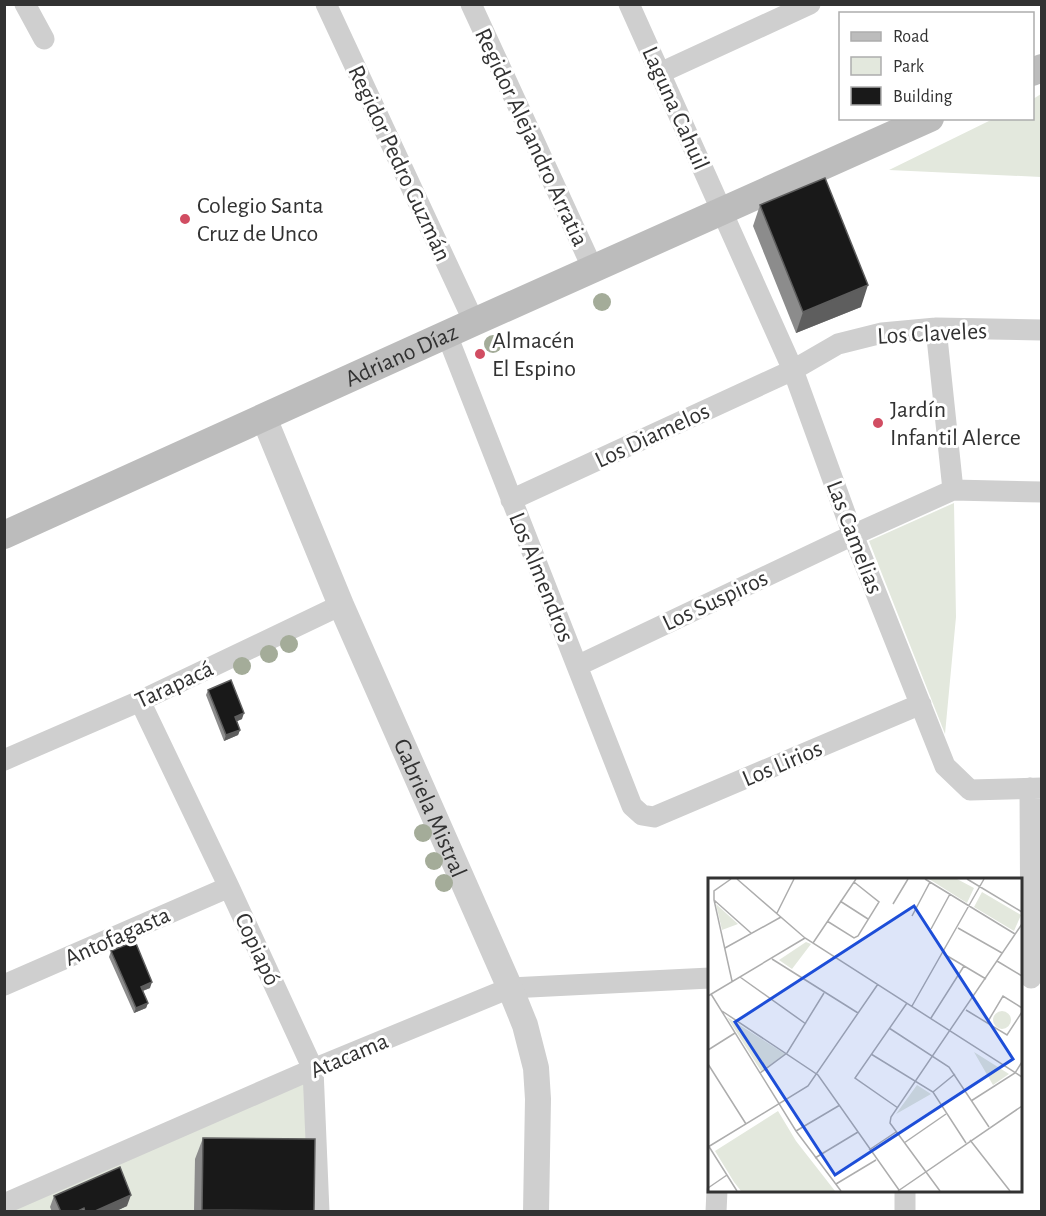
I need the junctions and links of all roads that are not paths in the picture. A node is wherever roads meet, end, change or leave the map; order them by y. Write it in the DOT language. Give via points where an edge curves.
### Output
graph roads {
  1 [pos="25,4"];
  2 [pos="326,4"];
  3 [pos="471,4"];
  4 [pos="629,4"];
  5 [pos="810,4"];
  6 [pos="788,9"];
  7 [pos="44,39"];
  8 [pos="660,74"];
  9 [pos="926,120"];
  10 [pos="723,212"];
  11 [pos="593,269"];
  12 [pos="474,322"];
  13 [pos="936,328"];
  14 [pos="1041,330"];
  15 [pos="447,336"];
  16 [pos="793,370"];
  17 [pos="264,418"];
  18 [pos="953,490"];
  19 [pos="1041,492"];
  20 [pos="511,500"];
  21 [pos="4,535"];
  22 [pos="852,535"];
  23 [pos="341,605"];
  24 [pos="577,666"];
  25 [pos="140,701"];
  26 [pos="921,704"];
  27 [pos="4,760"];
  28 [pos="1036,788"];
  29 [pos="642,815"];
  30 [pos="229,887"];
  31 [pos="1031,977"];
  32 [pos="708,978"];
  33 [pos="4,985"];
  34 [pos="510,988"];
  35 [pos="313,1069"];
  36 [pos="717,1192"];
  37 [pos="905,1192"];
  38 [pos="4,1204"];
  39 [pos="320,1212"];
  40 [pos="536,1212"];
  41 [pos="716,1212"];
  42 [pos="905,1212"];
  1 -- 7 [label="street"];
  2 -- 12 [label="street, Regidor Pedro Guzmán"];
  3 -- 11 [label="street, Regidor Alejandro Arratia"];
  4 -- 8 [label="street, Laguna Cahuil"];
  5 -- 6 [label="street"];
  6 -- 8 [label="street"];
  8 -- 10 [label="street, Laguna Cahuil"];
  9 -- 10 [label="main road, Adriano Díaz"];
  10 -- 11 [label="main road, Adriano Díaz"];
  10 -- 16 [label="street, Las Camelias"];
  11 -- 12 [label="main road, Adriano Díaz"];
  12 -- 15 [label="main road, Adriano Díaz"];
  13 -- 14 [label="street, Los Claveles"];
  13 -- 16 [label="street, Los Claveles" via="882,333 838,344"];
  13 -- 18 [label="street"];
  15 -- 17 [label="main road, Adriano Díaz"];
  15 -- 20 [label="street, Los Almendros"];
  16 -- 20 [label="street, Los Diamelos"];
  16 -- 22 [label="street, Las Camelias"];
  17 -- 21 [label="main road, Adriano Díaz"];
  17 -- 23 [label="street, Gabriela Mistral"];
  18 -- 19 [label="street"];
  18 -- 22 [label="street, Los Suspiros"];
  20 -- 24 [label="street, Los Almendros"];
  22 -- 24 [label="street, Los Suspiros"];
  22 -- 26 [label="street, Las Camelias"];
  23 -- 25 [label="street, Tarapacá"];
  23 -- 34 [label="street, Gabriela Mistral"];
  24 -- 29 [label="street, Los Almendros" via="632,806"];
  25 -- 27 [label="street, Tarapacá"];
  25 -- 30 [label="street, Copiapó"];
  26 -- 28 [label="street, Las Camelias" via="945,766 970,790"];
  26 -- 29 [label="street, Los Lirios" via="654,817"];
  28 -- 31 [label="street"];
  30 -- 33 [label="street, Antofagasta"];
  30 -- 35 [label="street, Copiapó"];
  32 -- 34 [label="street, Atacama"];
  34 -- 35 [label="street, Atacama"];
  34 -- 40 [label="street, Gabriela Mistral" via="536,1068"];
  35 -- 38 [label="street, Atacama"];
  35 -- 39 [label="street, Copiapó"];
  36 -- 41 [label="street"];
  37 -- 42 [label="street"];
}
